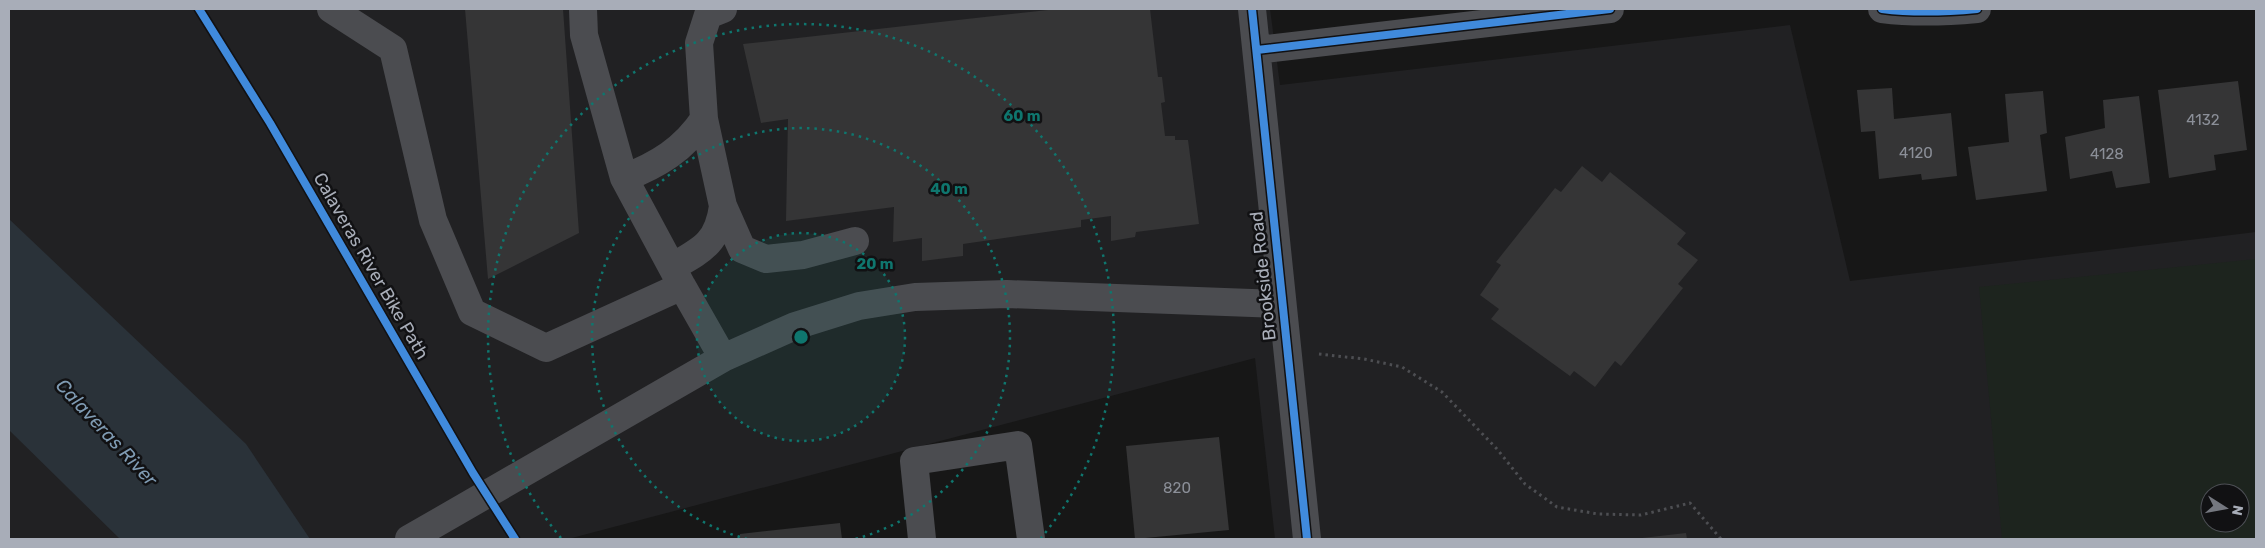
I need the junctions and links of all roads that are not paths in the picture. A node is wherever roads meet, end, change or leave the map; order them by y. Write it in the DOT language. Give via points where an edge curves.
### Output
graph roads {
  1 [pos="331,9"];
  2 [pos="584,9"];
  3 [pos="722,9"];
  4 [pos="1252,9"];
  5 [pos="1610,9"];
  6 [pos="1882,9"];
  7 [pos="1977,9"];
  8 [pos="1257,50"];
  9 [pos="704,119"];
  10 [pos="624,178"];
  11 [pos="723,206"];
  12 [pos="855,241"];
  13 [pos="677,276"];
  14 [pos="1281,304"];
  15 [pos="724,358"];
  16 [pos="408,539"];
  17 [pos="922,539"];
  18 [pos="1031,539"];
  19 [pos="1306,539"];
  1 -- 13 [label="street" via="393,49 433,220 472,312 546,348"];
  2 -- 10 [label="street" via="584,35"];
  3 -- 9 [label="street" via="708,15 699,44"];
  4 -- 8 [label="street, Brookside Road"];
  5 -- 8 [label="street"];
  6 -- 7 [label="street" via="1905,12"];
  8 -- 14 [label="street, Brookside Road"];
  9 -- 10 [label="street" via="692,136 672,154 652,167"];
  9 -- 11 [label="street"];
  10 -- 13 [label="street"];
  11 -- 12 [label="street" via="742,249 766,260 803,255"];
  11 -- 13 [label="street" via="714,239"];
  13 -- 15 [label="street"];
  14 -- 15 [label="street" via="1007,294 915,297 850,308 795,326"];
  14 -- 19 [label="street, Brookside Road"];
  15 -- 16 [label="street"];
  17 -- 18 [label="street" via="914,461 1018,445"];
}
